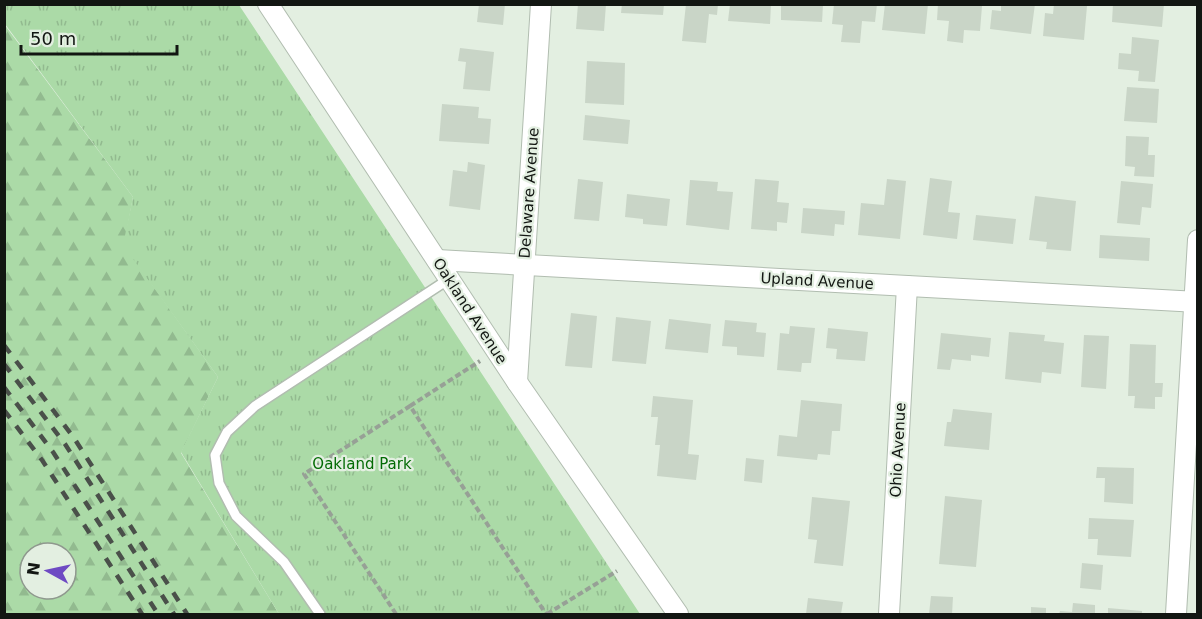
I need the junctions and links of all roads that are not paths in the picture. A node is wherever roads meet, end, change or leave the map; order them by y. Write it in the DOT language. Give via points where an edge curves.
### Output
graph roads {
  1 [pos="268,4"];
  2 [pos="541,4"];
  3 [pos="1197,240"];
  4 [pos="437,260"];
  5 [pos="525,265"];
  6 [pos="450,279"];
  7 [pos="907,286"];
  8 [pos="1196,302"];
  9 [pos="517,382"];
  10 [pos="320,615"];
  11 [pos="678,615"];
  12 [pos="890,615"];
  13 [pos="1176,615"];
  1 -- 4 [label="street, Oakland Avenue"];
  2 -- 5 [label="street, Delaware Avenue"];
  3 -- 8 [label="street"];
  4 -- 5 [label="street, Upland Avenue"];
  4 -- 6 [label="street, Oakland Avenue"];
  5 -- 7 [label="street, Upland Avenue"];
  5 -- 9 [label="street, Delaware Avenue"];
  6 -- 9 [label="street, Oakland Avenue"];
  6 -- 10 [label="lane" via="255,406 227,432 215,455 219,483 236,516 284,562"];
  7 -- 8 [label="street, Upland Avenue"];
  7 -- 12 [label="street, Ohio Avenue"];
  8 -- 13 [label="street"];
  9 -- 11 [label="street, Oakland Avenue"];
}
